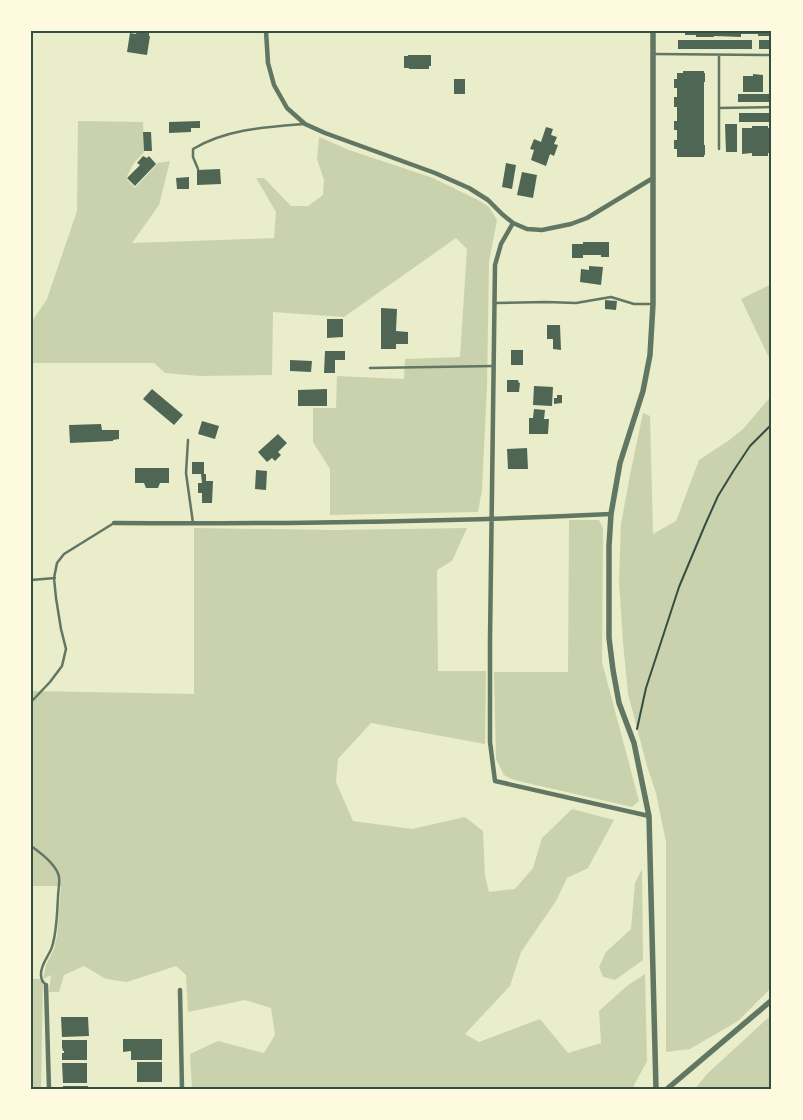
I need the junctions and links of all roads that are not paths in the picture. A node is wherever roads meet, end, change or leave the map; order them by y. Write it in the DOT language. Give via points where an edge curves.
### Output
graph roads {
  1 [pos="266,31"];
  2 [pos="653,31"];
  3 [pos="653,54"];
  4 [pos="719,55"];
  5 [pos="772,55"];
  6 [pos="772,107"];
  7 [pos="719,108"];
  8 [pos="305,124"];
  9 [pos="719,149"];
  10 [pos="198,169"];
  11 [pos="653,178"];
  12 [pos="513,223"];
  13 [pos="496,304"];
  14 [pos="653,304"];
  15 [pos="494,366"];
  16 [pos="370,368"];
  17 [pos="188,440"];
  18 [pos="611,514"];
  19 [pos="492,520"];
  20 [pos="114,523"];
  21 [pos="193,524"];
  22 [pos="54,578"];
  23 [pos="31,580"];
  24 [pos="31,702"];
  25 [pos="649,816"];
  26 [pos="31,846"];
  27 [pos="46,985"];
  28 [pos="180,990"];
  29 [pos="772,1000"];
  30 [pos="49,1089"];
  31 [pos="182,1089"];
  32 [pos="656,1089"];
  33 [pos="667,1089"];
  1 -- 8 [label="street" via="268,63 274,85 287,108"];
  2 -- 3 [label="street"];
  3 -- 4 [label="lane"];
  3 -- 11 [label="street"];
  4 -- 5 [label="lane"];
  4 -- 7 [label="lane"];
  6 -- 7 [label="lane"];
  7 -- 9 [label="lane"];
  8 -- 10 [label="lane" via="226,134 205,142 193,149"];
  8 -- 12 [label="street" via="469,188"];
  11 -- 12 [label="street" via="587,218 571,224 542,230"];
  11 -- 14 [label="street"];
  12 -- 13 [label="street" via="501,244 496,265"];
  13 -- 14 [label="lane" via="576,303 611,297 634,304"];
  13 -- 15 [label="street"];
  14 -- 18 [label="street" via="650,354 643,391 620,463"];
  15 -- 16 [label="lane"];
  15 -- 19 [label="street"];
  17 -- 21 [label="lane" via="186,473"];
  18 -- 19 [label="street"];
  18 -- 25 [label="street" via="609,638 613,670 619,703 634,743"];
  19 -- 21 [label="street"];
  19 -- 25 [label="street" via="490,733 495,781"];
  20 -- 21 [label="street"];
  20 -- 22 [label="lane" via="64,554 57,563"];
  22 -- 23 [label="lane"];
  22 -- 24 [label="lane" via="66,648 62,666"];
  25 -- 32 [label="street"];
  26 -- 27 [label="lane" via="43,855 59,877 55,935 41,971"];
  27 -- 30 [label="street"];
  28 -- 31 [label="street"];
  29 -- 33 [label="street"];
}
